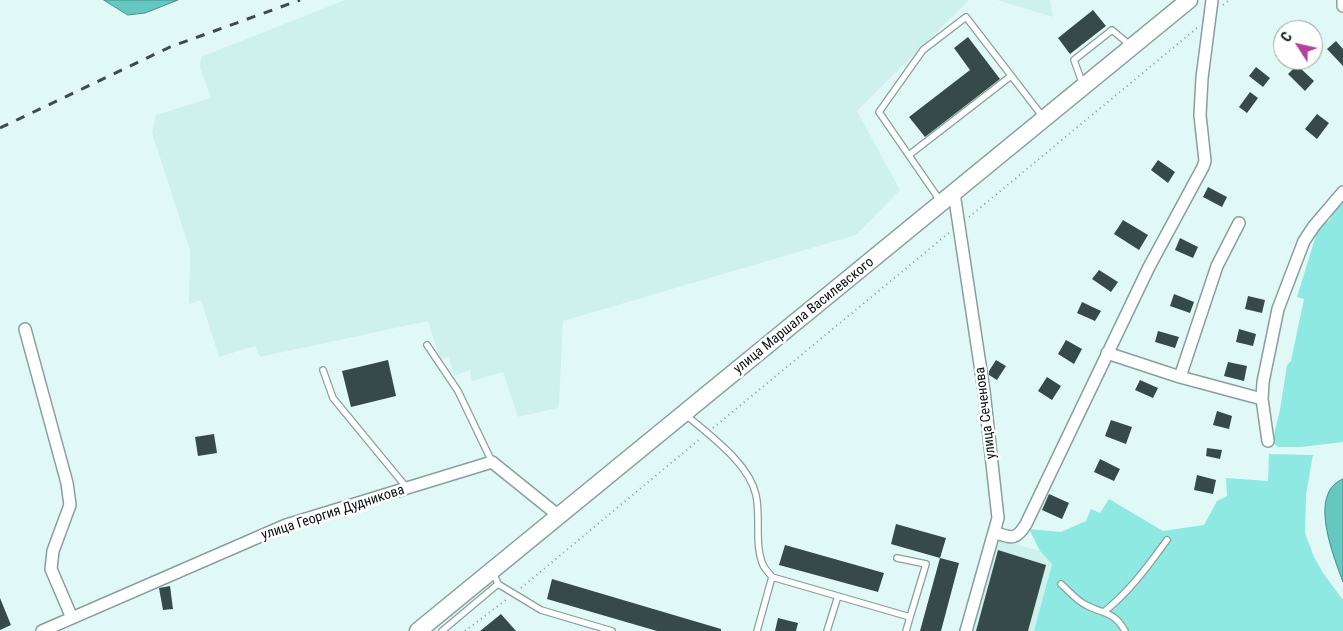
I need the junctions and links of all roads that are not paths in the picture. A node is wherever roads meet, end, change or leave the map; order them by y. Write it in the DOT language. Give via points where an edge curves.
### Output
graph roads {
  1 [pos="1189,0"];
  2 [pos="1212,0"];
  3 [pos="1343,0"];
  4 [pos="1343,6"];
  5 [pos="1132,47"];
  6 [pos="1012,76"];
  7 [pos="1084,87"];
  8 [pos="1044,119"];
  9 [pos="908,155"];
  10 [pos="1343,192"];
  11 [pos="948,198"];
  12 [pos="1239,223"];
  13 [pos="25,329"];
  14 [pos="427,345"];
  15 [pos="1107,353"];
  16 [pos="323,370"];
  17 [pos="1180,377"];
  18 [pos="1262,399"];
  19 [pos="685,414"];
  20 [pos="1268,441"];
  21 [pos="492,462"];
  22 [pos="407,488"];
  23 [pos="559,516"];
  24 [pos="994,532"];
  25 [pos="1167,540"];
  26 [pos="897,558"];
  27 [pos="495,577"];
  28 [pos="772,577"];
  29 [pos="1061,584"];
  30 [pos="838,596"];
  31 [pos="1105,612"];
  32 [pos="910,617"];
  33 [pos="72,618"];
  34 [pos="42,631"];
  35 [pos="418,631"];
  36 [pos="442,631"];
  37 [pos="612,631"];
  38 [pos="757,631"];
  39 [pos="828,631"];
  40 [pos="906,631"];
  41 [pos="966,631"];
  42 [pos="1125,631"];
  1 -- 5 [label="street, улица Маршала Василевского"];
  2 -- 15 [label="street" via="1200,115 1203,168"];
  3 -- 4 [label="street"];
  5 -- 7 [label="street, улица Маршала Василевского"];
  5 -- 7 [label="lane" via="1112,30 1074,60"];
  6 -- 8 [label="lane"];
  6 -- 9 [label="lane"];
  6 -- 9 [label="lane" via="966,17 923,50 879,112"];
  7 -- 8 [label="street, улица Маршала Василевского"];
  8 -- 11 [label="street, улица Маршала Василевского"];
  9 -- 11 [label="lane"];
  10 -- 18 [label="street" via="1304,241 1285,289 1278,309"];
  11 -- 19 [label="street, улица Маршала Василевского"];
  11 -- 24 [label="street, улица Сеченова" via="959,225 984,391 998,518"];
  12 -- 17 [label="street" via="1217,266"];
  13 -- 33 [label="street" via="67,483 70,505 53,551 51,569"];
  14 -- 21 [label="lane" via="458,391"];
  15 -- 17 [label="street"];
  15 -- 24 [label="street" via="1026,524 1018,535 1010,537"];
  16 -- 22 [label="lane" via="332,398"];
  17 -- 18 [label="street"];
  18 -- 20 [label="street"];
  19 -- 23 [label="street, улица Маршала Василевского"];
  19 -- 28 [label="lane" via="737,461 750,478 756,496 758,543 763,564"];
  21 -- 22 [label="street, улица Георгия Дудникова"];
  21 -- 23 [label="street"];
  22 -- 33 [label="street, улица Георгия Дудникова" via="286,525"];
  23 -- 27 [label="street, улица Маршала Василевского"];
  24 -- 41 [label="street, улица Сеченова"];
  25 -- 31 [label="lane" via="1138,579"];
  26 -- 32 [label="lane" via="926,564"];
  27 -- 35 [label="street, улица Маршала Василевского"];
  27 -- 36 [label="lane"];
  27 -- 37 [label="lane" via="514,594 541,610"];
  28 -- 30 [label="lane"];
  28 -- 38 [label="lane"];
  29 -- 31 [label="lane" via="1085,605"];
  30 -- 32 [label="lane"];
  30 -- 39 [label="lane"];
  31 -- 42 [label="lane"];
  32 -- 40 [label="lane"];
  33 -- 34 [label="street, улица Георгия Дудникова"];
}
